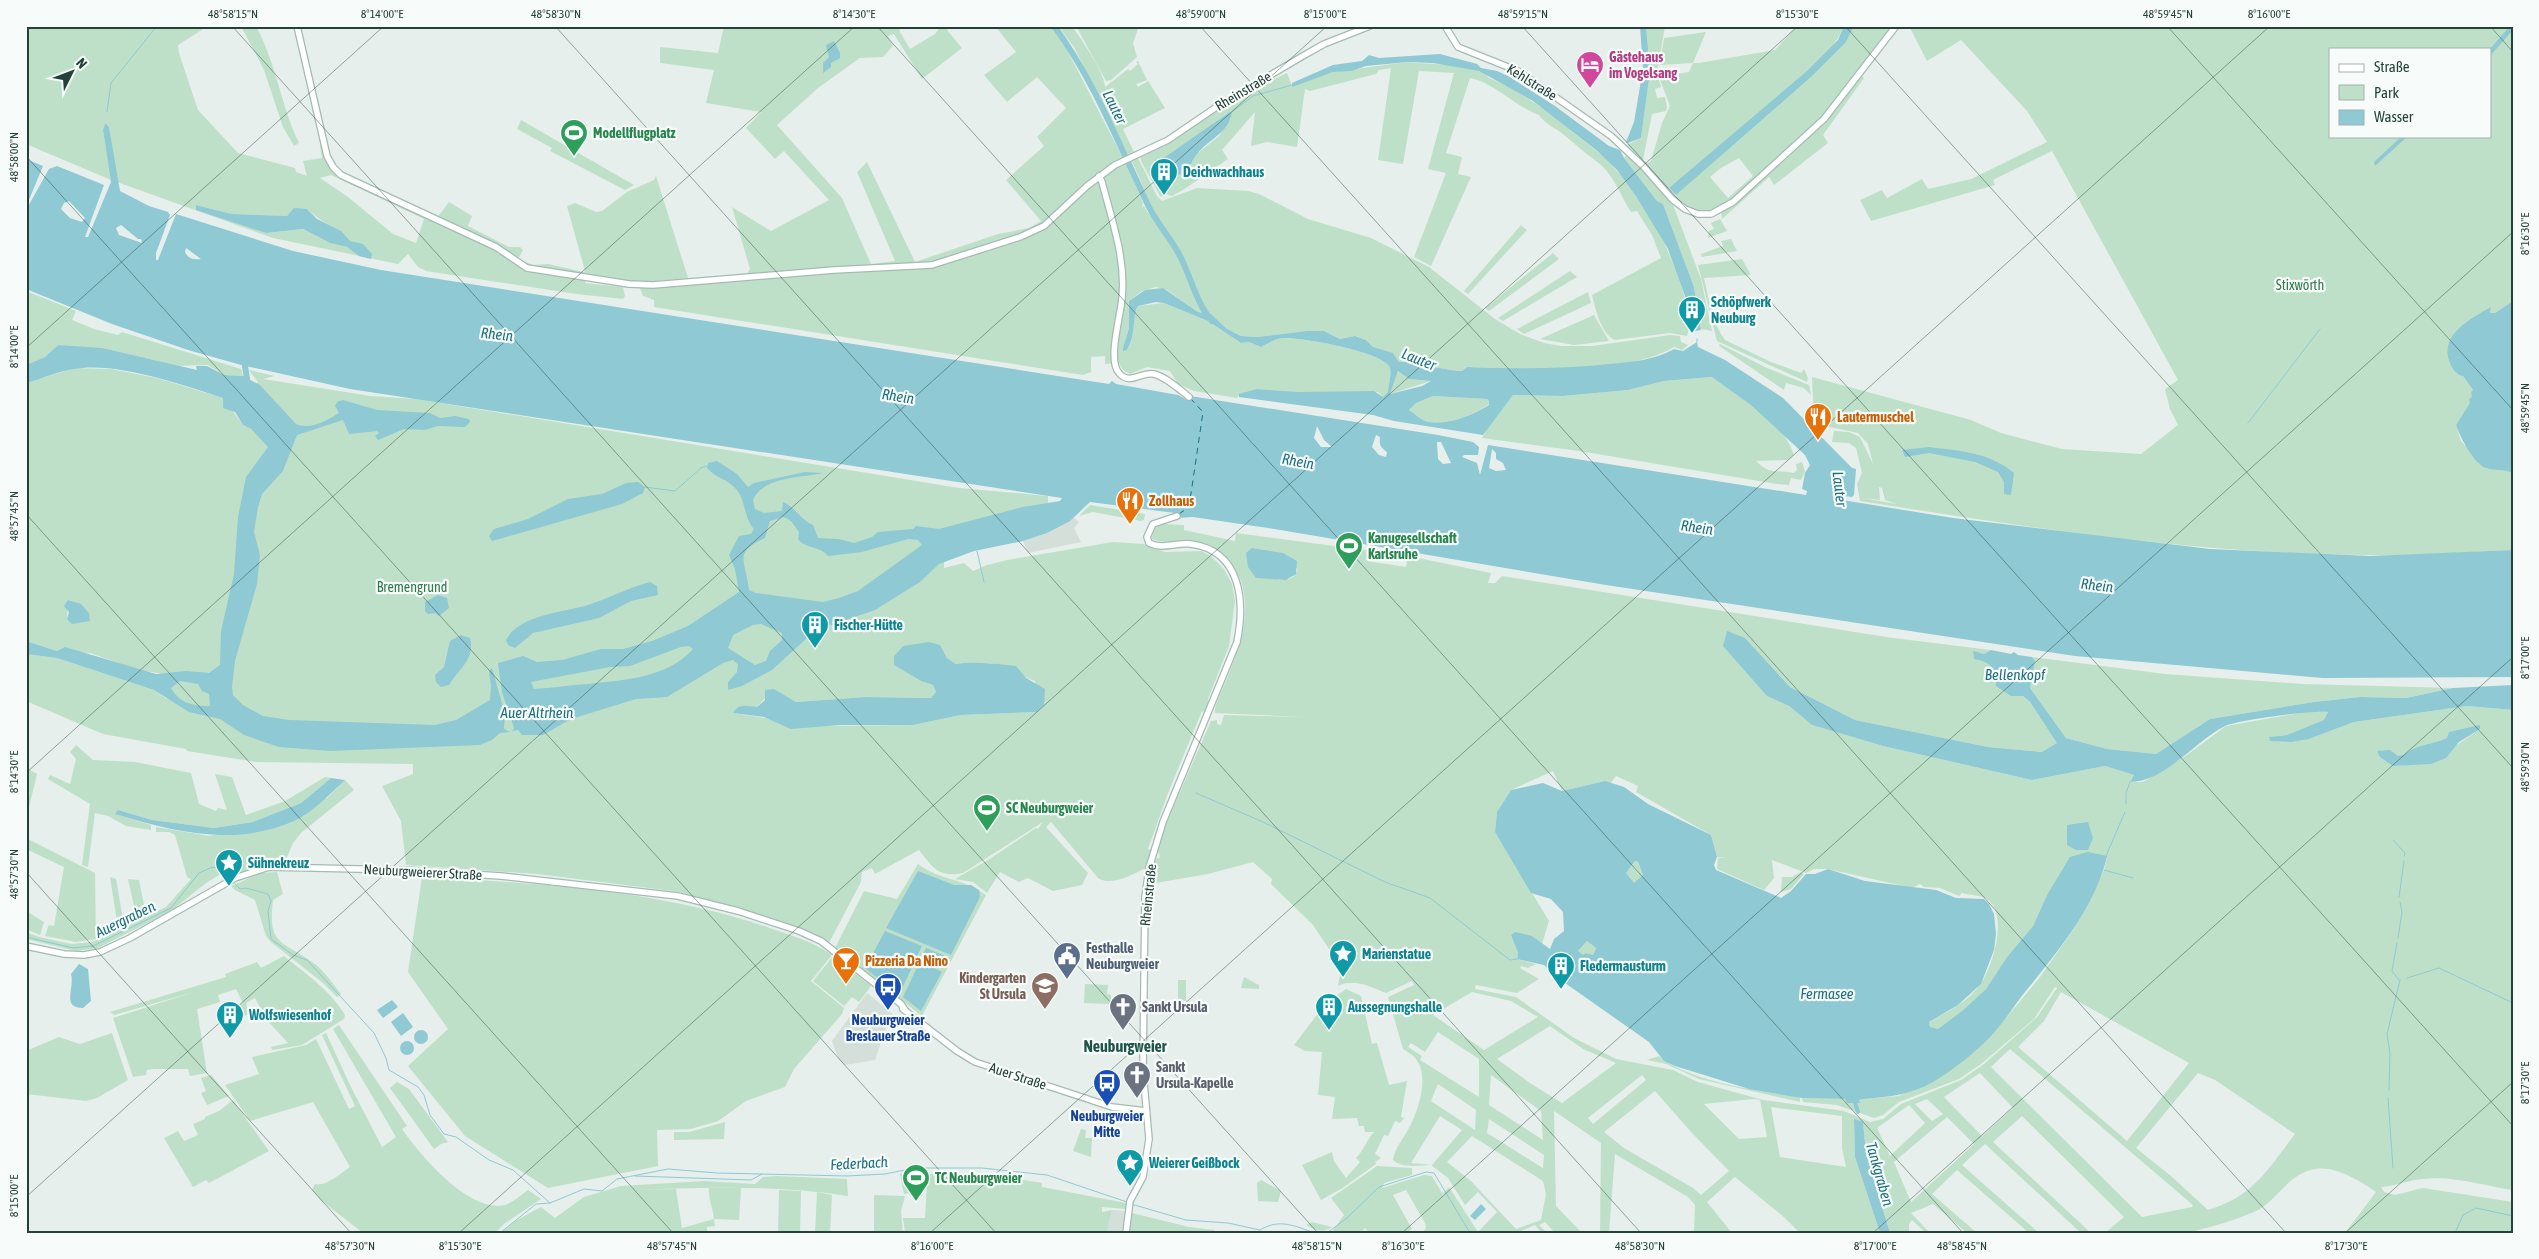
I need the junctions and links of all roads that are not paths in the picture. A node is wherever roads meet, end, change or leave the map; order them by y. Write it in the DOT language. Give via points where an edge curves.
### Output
graph roads {
  1 [pos="297,26"];
  2 [pos="1370,26"];
  3 [pos="1445,26"];
  4 [pos="1896,26"];
  5 [pos="1099,176"];
  6 [pos="1189,397"];
  7 [pos="1176,516"];
  8 [pos="26,946"];
  9 [pos="831,948"];
  10 [pos="1146,1111"];
  11 [pos="1126,1233"];
  1 -- 5 [label="main road, Rheinstraße" via="327,156 334,167 350,179 496,247 534,270 653,286 932,265 1038,230"];
  2 -- 5 [label="main road, Rheinstraße" via="1309,52 1168,140 1120,162"];
  3 -- 4 [label="main road, Kehlstraße" via="1458,47 1518,71 1620,144 1679,205 1698,214 1717,212 1733,202 1824,119"];
  5 -- 6 [label="main road" via="1122,264 1115,365 1119,374 1126,378 1157,375"];
  7 -- 10 [label="main road, Rheinstraße" via="1153,524 1147,537 1149,543 1159,546 1189,544 1213,552 1232,570 1242,602 1237,642 1163,822 1148,876 1143,1071"];
  8 -- 9 [label="main road, Neuburgweierer Straße" via="64,954 100,952 242,875 260,868 288,866 501,876 678,896 799,931"];
  9 -- 10 [label="main road, Auer Straße" via="905,1010 975,1062 1112,1107"];
  10 -- 11 [label="main road, Rheinstraße" via="1150,1139 1146,1168 1130,1202"];
}
